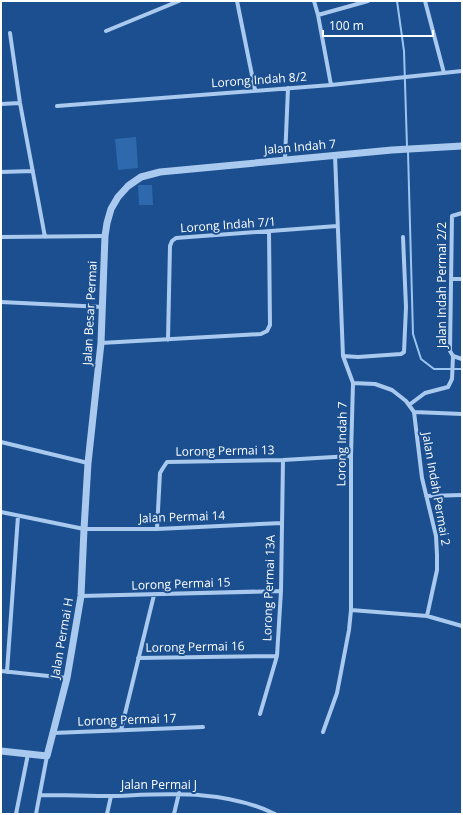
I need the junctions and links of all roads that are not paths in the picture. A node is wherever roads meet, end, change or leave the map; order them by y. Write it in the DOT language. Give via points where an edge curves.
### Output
graph roads {
  1 [pos="179,1"];
  2 [pos="237,1"];
  3 [pos="314,1"];
  4 [pos="368,1"];
  5 [pos="425,1"];
  6 [pos="318,15"];
  7 [pos="106,31"];
  8 [pos="10,33"];
  9 [pos="462,71"];
  10 [pos="444,73"];
  11 [pos="331,85"];
  12 [pos="288,88"];
  13 [pos="255,90"];
  14 [pos="20,103"];
  15 [pos="1,104"];
  16 [pos="57,106"];
  17 [pos="462,146"];
  18 [pos="335,155"];
  19 [pos="285,160"];
  20 [pos="33,171"];
  21 [pos="1,172"];
  22 [pos="141,177"];
  23 [pos="462,213"];
  24 [pos="337,226"];
  25 [pos="269,232"];
  26 [pos="105,236"];
  27 [pos="1,237"];
  28 [pos="45,237"];
  29 [pos="403,237"];
  30 [pos="451,279"];
  31 [pos="462,279"];
  32 [pos="1,302"];
  33 [pos="103,307"];
  34 [pos="168,340"];
  35 [pos="101,343"];
  36 [pos="343,356"];
  37 [pos="453,356"];
  38 [pos="462,359"];
  39 [pos="353,382"];
  40 [pos="409,404"];
  41 [pos="414,412"];
  42 [pos="462,414"];
  43 [pos="1,442"];
  44 [pos="351,456"];
  45 [pos="283,460"];
  46 [pos="88,463"];
  47 [pos="462,495"];
  48 [pos="426,496"];
  49 [pos="1,512"];
  50 [pos="18,516"];
  51 [pos="282,523"];
  52 [pos="84,529"];
  53 [pos="157,529"];
  54 [pos="281,591"];
  55 [pos="154,595"];
  56 [pos="81,596"];
  57 [pos="351,610"];
  58 [pos="428,616"];
  59 [pos="462,626"];
  60 [pos="277,656"];
  61 [pos="138,658"];
  62 [pos="1,671"];
  63 [pos="7,672"];
  64 [pos="67,678"];
  65 [pos="260,714"];
  66 [pos="202,727"];
  67 [pos="121,730"];
  68 [pos="53,732"];
  69 [pos="323,732"];
  70 [pos="1,751"];
  71 [pos="28,754"];
  72 [pos="47,756"];
  73 [pos="179,794"];
  74 [pos="41,795"];
  75 [pos="111,796"];
  76 [pos="16,814"];
  77 [pos="36,814"];
  78 [pos="107,814"];
  79 [pos="174,814"];
  80 [pos="275,814"];
  1 -- 7 [label="street"];
  2 -- 13 [label="street"];
  3 -- 6 [label="street"];
  4 -- 6 [label="street"];
  5 -- 10 [label="street"];
  6 -- 11 [label="street"];
  8 -- 14 [label="street"];
  9 -- 10 [label="street, Lorong Indah 8/2"];
  10 -- 11 [label="street, Lorong Indah 8/2"];
  11 -- 12 [label="street, Lorong Indah 8/2"];
  12 -- 13 [label="street, Lorong Indah 8/2"];
  12 -- 19 [label="street"];
  13 -- 16 [label="street, Lorong Indah 8/2"];
  14 -- 15 [label="street"];
  14 -- 20 [label="street"];
  17 -- 18 [label="street, Jalan Indah 7"];
  18 -- 19 [label="street, Jalan Indah 7"];
  18 -- 24 [label="street, Lorong Indah 7"];
  19 -- 22 [label="street, Jalan Indah 7" via="160,172"];
  20 -- 21 [label="street"];
  20 -- 28 [label="street"];
  22 -- 26 [label="street, Jalan Besar Permai" via="118,197 111,209"];
  23 -- 30 [label="street, Jalan Indah Permai 2/2" via="452,216"];
  24 -- 25 [label="street, Lorong Indah 7/1"];
  24 -- 36 [label="street, Lorong Indah 7"];
  25 -- 34 [label="street, Lorong Indah 7/1" via="176,238 172,241"];
  25 -- 34 [label="street" via="270,325 267,332"];
  26 -- 28 [label="street"];
  26 -- 33 [label="street, Jalan Besar Permai"];
  27 -- 28 [label="street"];
  29 -- 36 [label="street" via="406,307 404,352"];
  30 -- 31 [label="street"];
  30 -- 37 [label="street, Jalan Indah Permai 2/2" via="450,351"];
  32 -- 33 [label="street"];
  33 -- 35 [label="street, Jalan Besar Permai"];
  34 -- 35 [label="street"];
  35 -- 46 [label="street, Jalan Besar Permai"];
  36 -- 39 [label="street, Lorong Indah 7"];
  37 -- 38 [label="street, Jalan Indah Permai 2/2"];
  37 -- 40 [label="street" via="450,384 446,388 429,391"];
  39 -- 40 [label="street, Jalan Indah Permai 2" via="384,386 400,395"];
  39 -- 44 [label="street, Lorong Indah 7"];
  40 -- 41 [label="street, Jalan Indah Permai 2"];
  41 -- 42 [label="street"];
  41 -- 48 [label="street, Jalan Indah Permai 2"];
  43 -- 46 [label="street"];
  44 -- 45 [label="street, Lorong Permai 13"];
  44 -- 57 [label="street, Lorong Indah 7"];
  45 -- 51 [label="street, Lorong Permai 13A"];
  45 -- 53 [label="street, Lorong Permai 13" via="167,462 160,473"];
  46 -- 52 [label="street, Jalan Permai H"];
  47 -- 48 [label="street"];
  48 -- 58 [label="street, Jalan Indah Permai 2" via="436,536 437,556"];
  49 -- 50 [label="street, Jalan Permai 14"];
  50 -- 52 [label="street, Jalan Permai 14"];
  50 -- 63 [label="street"];
  51 -- 53 [label="street, Jalan Permai 14"];
  51 -- 54 [label="street, Lorong Permai 13A"];
  52 -- 53 [label="street, Jalan Permai 14"];
  52 -- 56 [label="street, Jalan Permai H"];
  54 -- 55 [label="street, Lorong Permai 15"];
  54 -- 60 [label="street, Lorong Permai 13A"];
  55 -- 56 [label="street, Lorong Permai 15"];
  55 -- 61 [label="street"];
  56 -- 64 [label="street, Jalan Permai H"];
  57 -- 58 [label="street"];
  57 -- 69 [label="street, Lorong Indah 7" via="337,693"];
  58 -- 59 [label="street"];
  60 -- 61 [label="street, Lorong Permai 16"];
  60 -- 65 [label="street, Lorong Permai 13A"];
  61 -- 67 [label="street"];
  62 -- 63 [label="street"];
  63 -- 64 [label="street"];
  64 -- 68 [label="street, Jalan Permai H"];
  66 -- 67 [label="street, Lorong Permai 17"];
  67 -- 68 [label="street, Lorong Permai 17"];
  68 -- 72 [label="street, Jalan Permai H"];
  70 -- 71 [label="street"];
  71 -- 72 [label="street"];
  71 -- 76 [label="street"];
  72 -- 74 [label="street, Jalan Permai H"];
  73 -- 75 [label="street, Jalan Permai J"];
  73 -- 79 [label="street"];
  73 -- 80 [label="street, Jalan Permai J" via="210,795 250,803"];
  74 -- 75 [label="street, Jalan Permai J"];
  74 -- 77 [label="street, Jalan Permai H"];
  75 -- 78 [label="street"];
}
